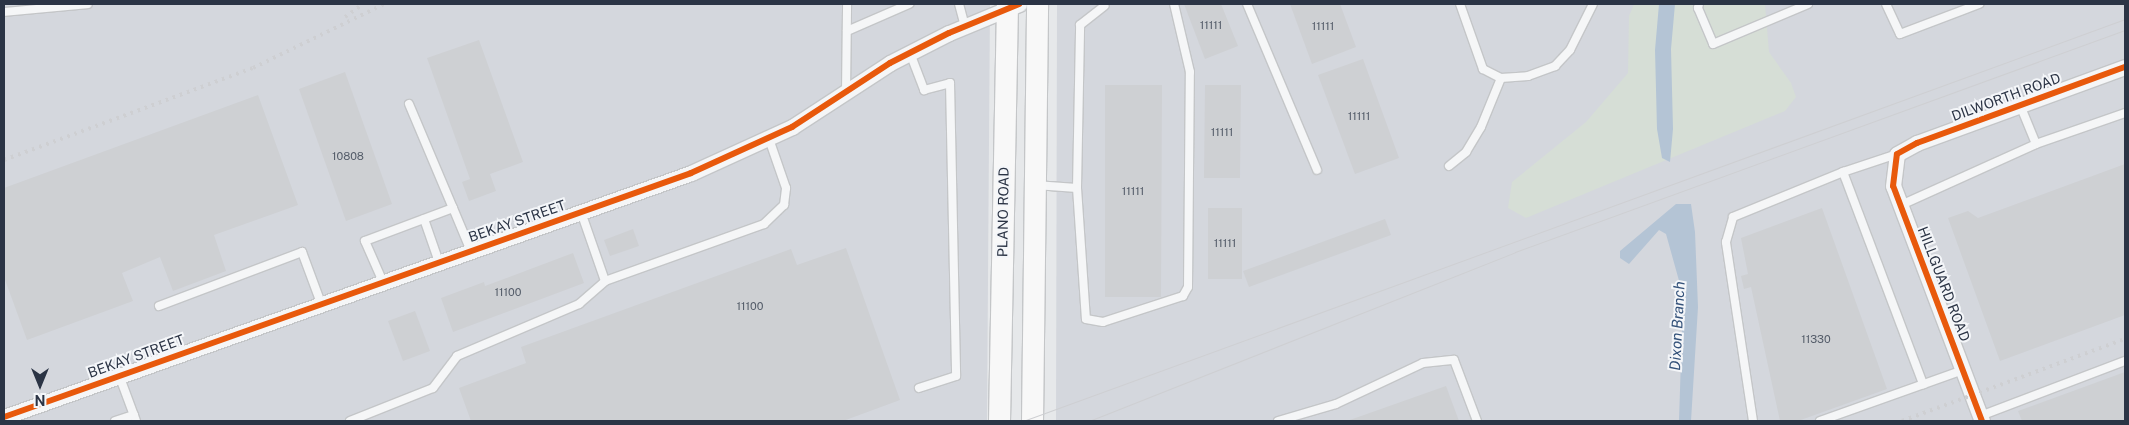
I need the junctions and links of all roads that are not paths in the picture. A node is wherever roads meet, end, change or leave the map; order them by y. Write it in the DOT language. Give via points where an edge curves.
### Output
graph roads {
  1 [pos="88,4"];
  2 [pos="847,4"];
  3 [pos="909,4"];
  4 [pos="959,4"];
  5 [pos="1037,4"];
  6 [pos="1174,4"];
  7 [pos="1247,4"];
  8 [pos="1460,4"];
  9 [pos="1594,4"];
  10 [pos="1699,4"];
  11 [pos="1808,4"];
  12 [pos="1886,4"];
  13 [pos="1980,4"];
  14 [pos="1011,5"];
  15 [pos="1107,5"];
  16 [pos="4,12"];
  17 [pos="965,26"];
  18 [pos="847,31"];
  19 [pos="910,53"];
  20 [pos="2125,66"];
  21 [pos="1501,78"];
  22 [pos="846,92"];
  23 [pos="409,104"];
  24 [pos="2020,105"];
  25 [pos="2125,113"];
  26 [pos="769,139"];
  27 [pos="2036,144"];
  28 [pos="1897,154"];
  29 [pos="1449,166"];
  30 [pos="1317,170"];
  31 [pos="1843,172"];
  32 [pos="1034,185"];
  33 [pos="1077,188"];
  34 [pos="1900,205"];
  35 [pos="453,208"];
  36 [pos="581,212"];
  37 [pos="424,219"];
  38 [pos="471,251"];
  39 [pos="438,262"];
  40 [pos="605,281"];
  41 [pos="383,282"];
  42 [pos="321,304"];
  43 [pos="159,306"];
  44 [pos="2125,361"];
  45 [pos="1963,370"];
  46 [pos="118,375"];
  47 [pos="1923,384"];
  48 [pos="919,388"];
  49 [pos="4,417"];
  50 [pos="135,418"];
  51 [pos="1981,419"];
  52 [pos="115,421"];
  53 [pos="350,421"];
  54 [pos="999,421"];
  55 [pos="1032,421"];
  56 [pos="1278,421"];
  57 [pos="1477,421"];
  58 [pos="1753,421"];
  59 [pos="1820,421"];
  1 -- 16 [label="lane"];
  2 -- 18 [label="lane"];
  3 -- 18 [label="lane"];
  4 -- 17 [label="lane"];
  5 -- 32 [label="main road"];
  6 -- 33 [label="lane" via="1190,72 1188,287 1183,296 1102,322 1086,319"];
  7 -- 30 [label="lane"];
  8 -- 21 [label="lane" via="1483,70"];
  9 -- 21 [label="lane" via="1570,50 1555,66 1528,76"];
  10 -- 11 [label="lane" via="1713,44"];
  12 -- 13 [label="lane" via="1900,34"];
  14 -- 17 [label="street, BEKAY STREET"];
  14 -- 54 [label="main road, PLANO ROAD"];
  15 -- 33 [label="lane" via="1080,25"];
  17 -- 19 [label="street, BEKAY STREET"];
  18 -- 22 [label="lane"];
  19 -- 22 [label="street, BEKAY STREET"];
  19 -- 48 [label="lane" via="924,90 950,83 956,376"];
  20 -- 24 [label="street, DILWORTH ROAD"];
  21 -- 29 [label="lane" via="1481,127 1466,152"];
  22 -- 26 [label="street, BEKAY STREET"];
  23 -- 35 [label="lane"];
  24 -- 27 [label="lane"];
  24 -- 28 [label="street, DILWORTH ROAD" via="1917,143"];
  25 -- 27 [label="lane"];
  26 -- 36 [label="street, BEKAY STREET" via="691,173"];
  26 -- 40 [label="lane" via="786,188 784,205 764,224"];
  27 -- 34 [label="lane"];
  28 -- 31 [label="lane"];
  28 -- 34 [label="street, HILLGUARD ROAD" via="1893,186"];
  31 -- 47 [label="lane"];
  31 -- 58 [label="lane" via="1733,217 1726,242"];
  32 -- 33 [label="lane"];
  32 -- 55 [label="main road"];
  34 -- 45 [label="street, HILLGUARD ROAD"];
  35 -- 37 [label="lane"];
  35 -- 38 [label="lane"];
  36 -- 38 [label="street, BEKAY STREET"];
  36 -- 40 [label="lane"];
  37 -- 39 [label="lane"];
  37 -- 41 [label="lane" via="365,241"];
  38 -- 39 [label="street, BEKAY STREET"];
  39 -- 41 [label="street, BEKAY STREET"];
  40 -- 53 [label="lane" via="579,304 456,356 433,388"];
  41 -- 42 [label="street, BEKAY STREET"];
  42 -- 43 [label="lane" via="302,252"];
  42 -- 46 [label="street, BEKAY STREET"];
  44 -- 51 [label="lane"];
  45 -- 47 [label="lane"];
  45 -- 51 [label="street, HILLGUARD ROAD"];
  46 -- 49 [label="street, BEKAY STREET"];
  46 -- 50 [label="lane"];
  47 -- 59 [label="lane"];
  50 -- 52 [label="lane"];
  56 -- 57 [label="lane" via="1336,404 1423,363 1454,360"];
}
